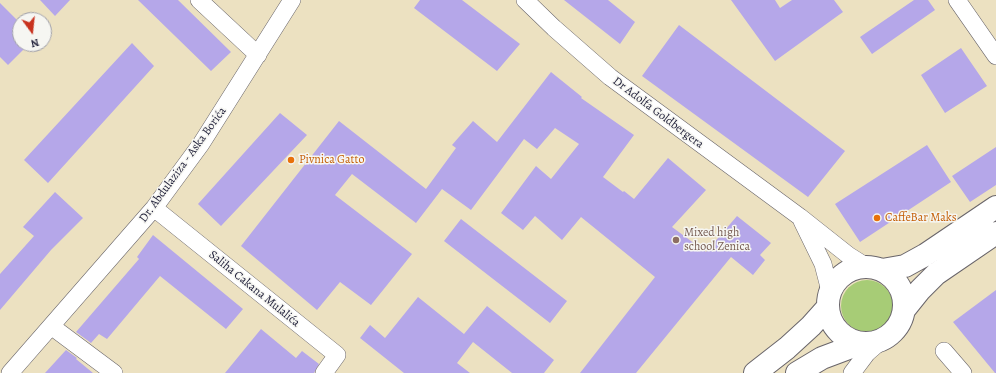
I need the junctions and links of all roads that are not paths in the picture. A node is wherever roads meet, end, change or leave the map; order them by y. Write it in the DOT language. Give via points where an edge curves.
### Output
graph roads {
  1 [pos="199,0"];
  2 [pos="292,0"];
  3 [pos="525,0"];
  4 [pos="957,0"];
  5 [pos="258,55"];
  6 [pos="996,56"];
  7 [pos="996,207"];
  8 [pos="154,208"];
  9 [pos="800,217"];
  10 [pos="996,233"];
  11 [pos="874,269"];
  12 [pos="829,299"];
  13 [pos="904,310"];
  14 [pos="51,326"];
  15 [pos="883,339"];
  16 [pos="862,344"];
  17 [pos="944,351"];
  18 [pos="829,355"];
  19 [pos="10,373"];
  20 [pos="114,373"];
  21 [pos="324,373"];
  22 [pos="755,373"];
  23 [pos="797,373"];
  24 [pos="851,373"];
  25 [pos="963,373"];
  1 -- 5 [label="street"];
  2 -- 5 [label="street, Dr. Abdulaziza - Aska Borića"];
  3 -- 9 [label="street, Dr Adolfa Goldbergera" via="610,77"];
  4 -- 6 [label="street"];
  5 -- 8 [label="street, Dr. Abdulaziza - Aska Borića" via="201,144"];
  7 -- 11 [label="main road" via="905,266"];
  8 -- 14 [label="street, Dr. Abdulaziza - Aska Borića"];
  8 -- 21 [label="street, Saliha Cakana Mulalića" via="337,355"];
  9 -- 11 [label="street, Dr Adolfa Goldbergera" via="848,255"];
  9 -- 12 [label="street, Dr Adolfa Goldbergera" via="823,264"];
  10 -- 13 [label="main road" via="936,274"];
  11 -- 12 [label="main road" via="855,269 845,273 836,281"];
  11 -- 13 [label="main road" via="890,276 897,283 902,291"];
  12 -- 16 [label="main road" via="830,318 835,327 842,335"];
  12 -- 22 [label="main road" via="806,331"];
  13 -- 15 [label="main road" via="895,330"];
  14 -- 19 [label="street, Dr. Abdulaziza - Aska Borića"];
  14 -- 20 [label="street"];
  15 -- 16 [label="main road"];
  15 -- 24 [label="street" via="867,352"];
  16 -- 18 [label="main road"];
  17 -- 25 [label="street"];
  18 -- 23 [label="main road"];
  18 -- 24 [label="street" via="844,358"];
}
